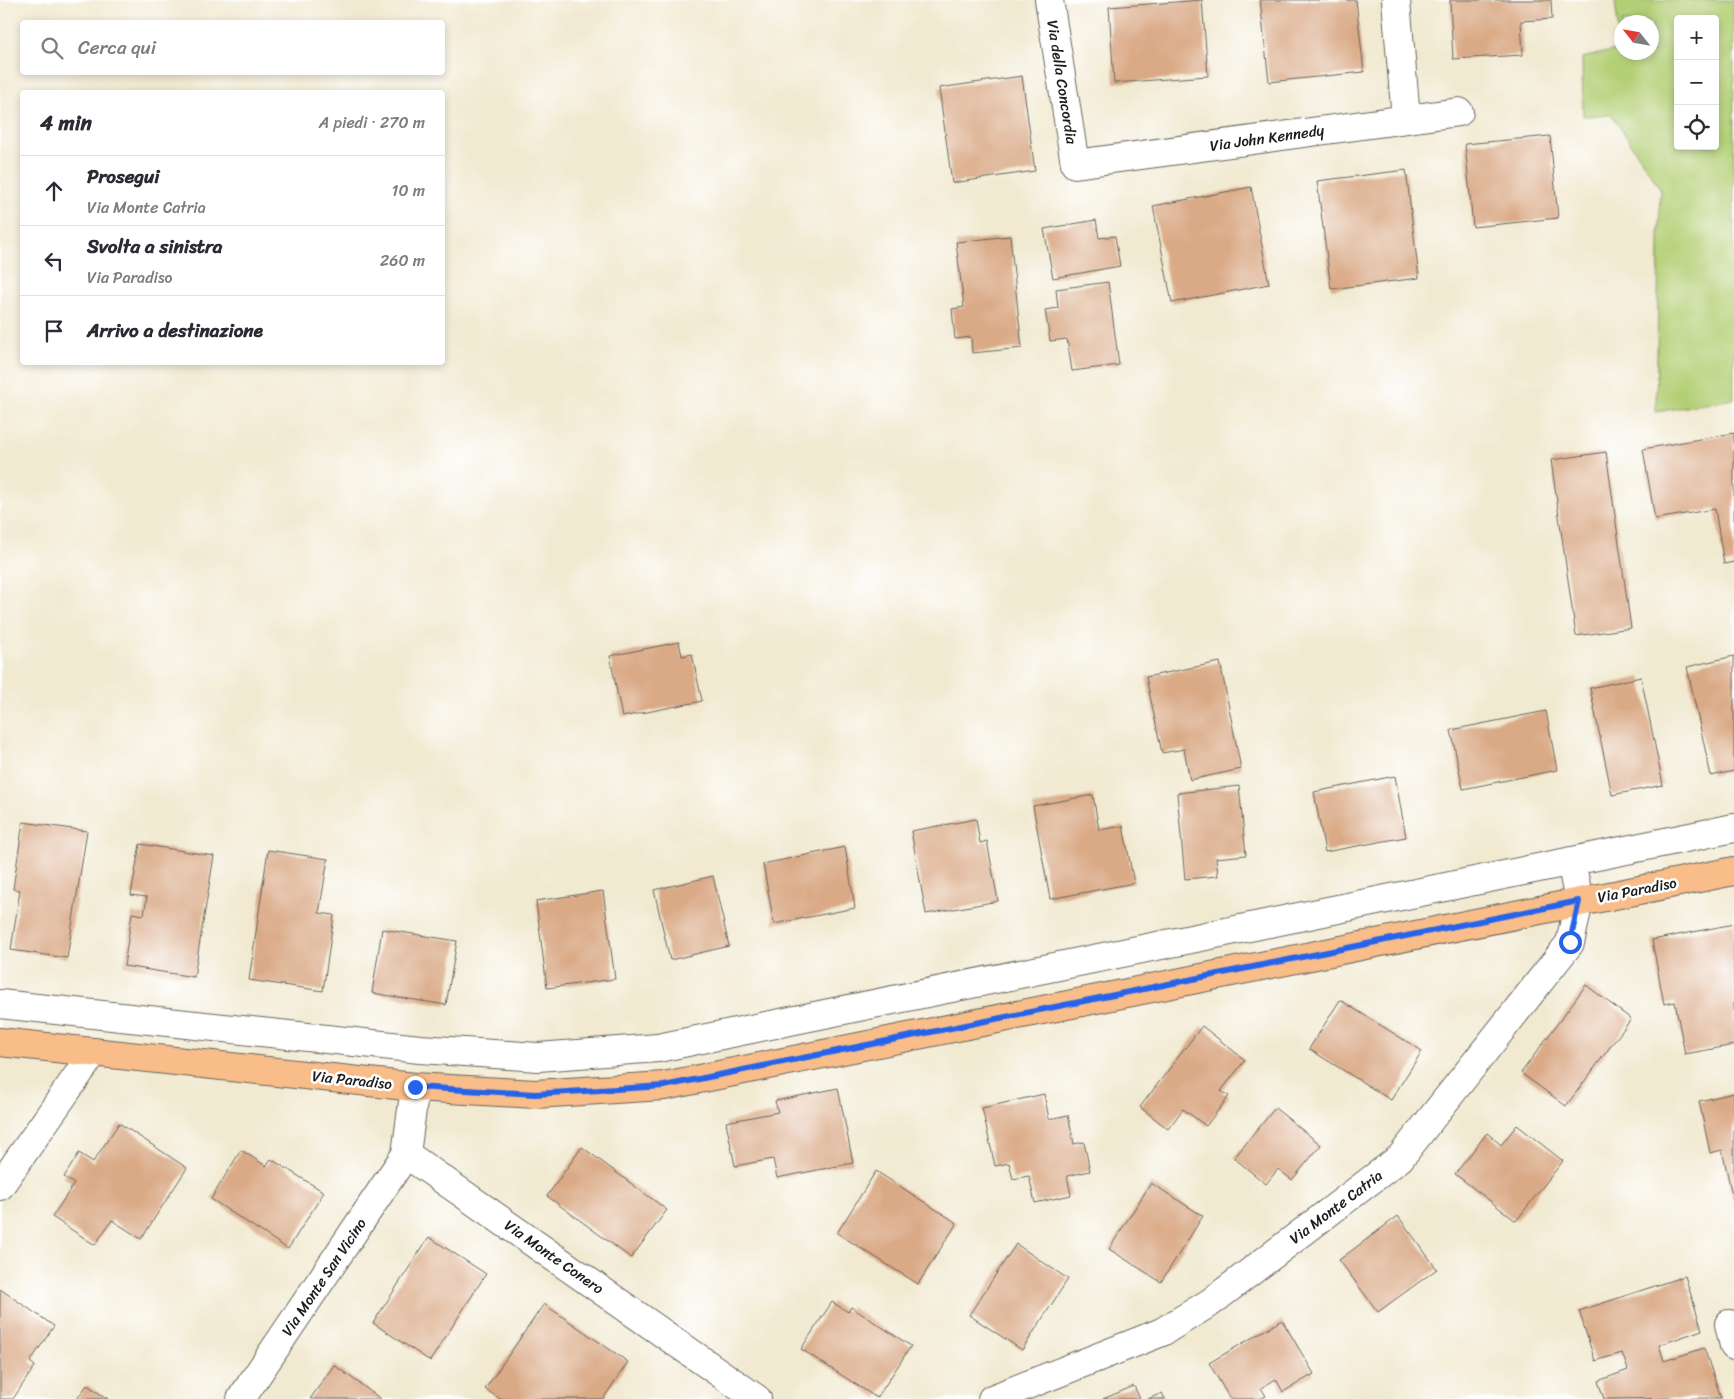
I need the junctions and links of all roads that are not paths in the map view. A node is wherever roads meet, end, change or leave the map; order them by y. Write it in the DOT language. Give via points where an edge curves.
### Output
graph roads {
  1 [pos="1049,0"];
  2 [pos="1396,0"];
  3 [pos="1459,112"];
  4 [pos="1406,119"];
  5 [pos="1076,164"];
  6 [pos="1734,828"];
  7 [pos="1571,861"];
  8 [pos="1734,871"];
  9 [pos="1579,901"];
  10 [pos="0,1004"];
  11 [pos="0,1042"];
  12 [pos="94,1052"];
  13 [pos="415,1087"];
  14 [pos="406,1154"];
  15 [pos="0,1186"];
  16 [pos="241,1399"];
  17 [pos="756,1399"];
  18 [pos="992,1399"];
  1 -- 5 [label="street, Via della Concordia"];
  2 -- 4 [label="street"];
  3 -- 4 [label="street, Via John Kennedy"];
  4 -- 5 [label="street, Via John Kennedy"];
  6 -- 7 [label="street"];
  7 -- 9 [label="street"];
  7 -- 10 [label="street" via="658,1048 538,1057 420,1049"];
  8 -- 9 [label="main road, Via Paradiso"];
  9 -- 13 [label="main road, Via Paradiso" via="664,1086 535,1094"];
  9 -- 18 [label="street, Via Monte Catria" via="1570,942 1400,1158 1211,1302 1162,1332"];
  11 -- 12 [label="main road, Via Paradiso"];
  12 -- 13 [label="main road, Via Paradiso"];
  12 -- 15 [label="street"];
  13 -- 14 [label="street"];
  14 -- 16 [label="street, Via Monte San Vicino"];
  14 -- 17 [label="street, Via Monte Conero"];
}
